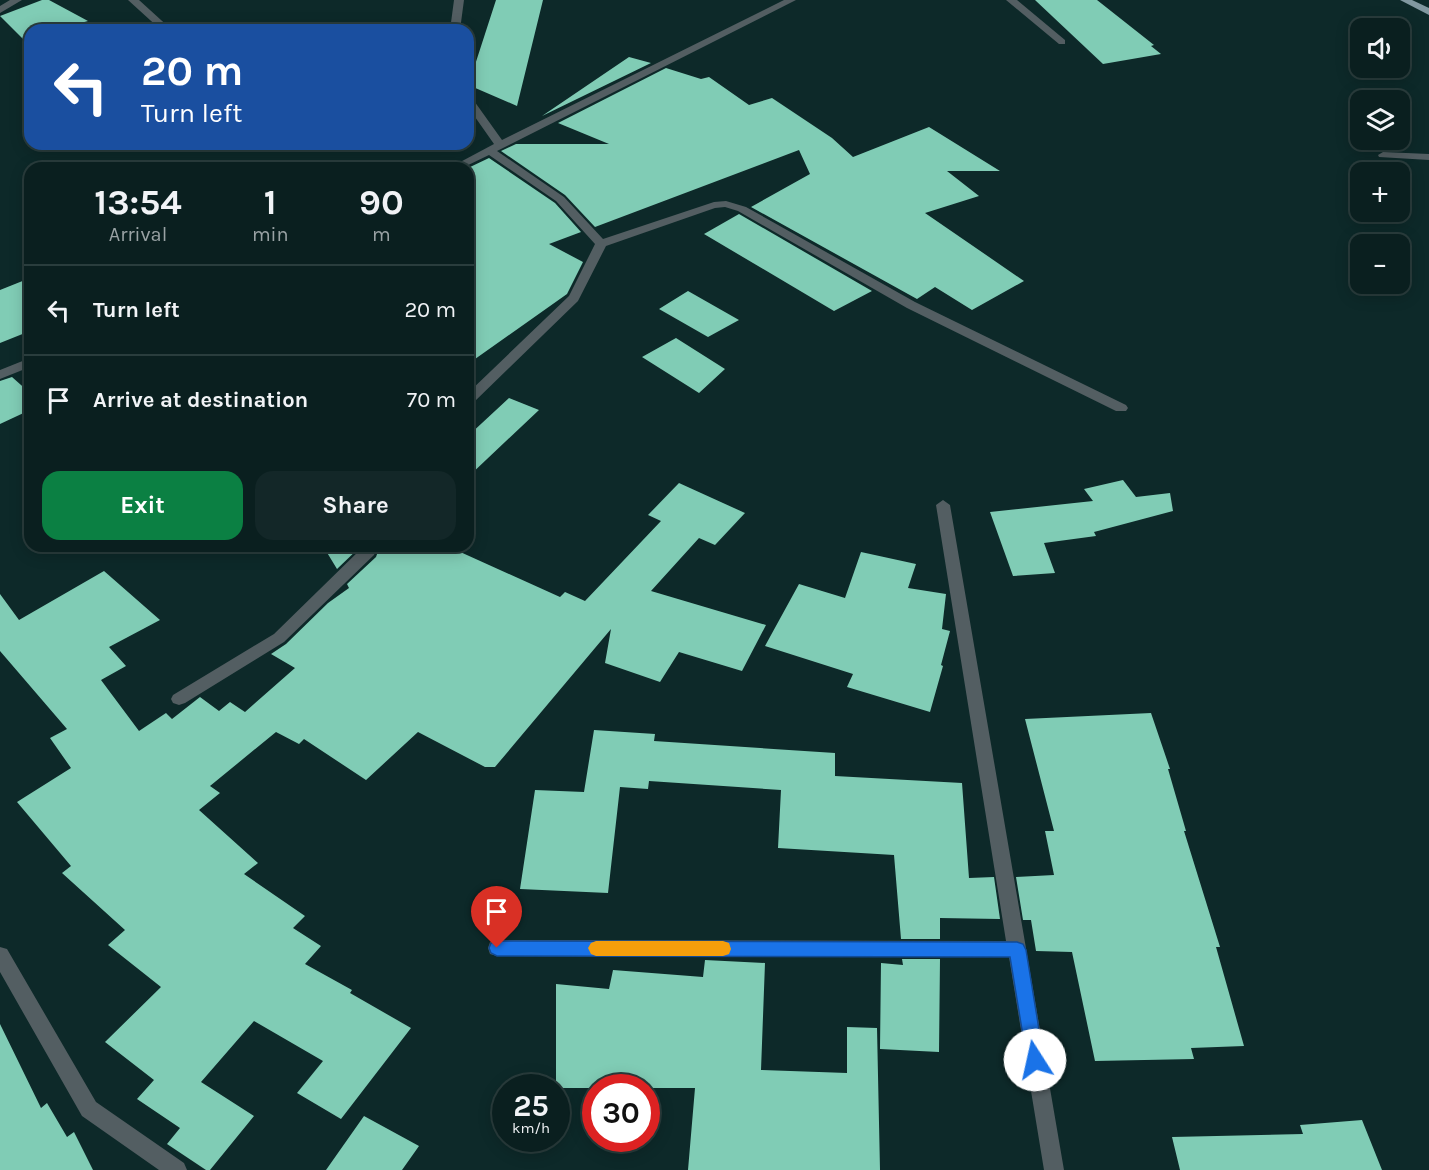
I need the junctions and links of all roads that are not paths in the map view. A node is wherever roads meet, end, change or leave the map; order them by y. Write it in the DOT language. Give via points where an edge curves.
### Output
graph roads {
  1 [pos="17,0"];
  2 [pos="134,0"];
  3 [pos="459,0"];
  4 [pos="791,0"];
  5 [pos="1011,0"];
  6 [pos="1406,0"];
  7 [pos="0,10"];
  8 [pos="1429,12"];
  9 [pos="160,24"];
  10 [pos="456,24"];
  11 [pos="1062,42"];
  12 [pos="474,111"];
  13 [pos="495,148"];
  14 [pos="1383,155"];
  15 [pos="1429,157"];
  16 [pos="466,162"];
  17 [pos="601,243"];
  18 [pos="24,365"];
  19 [pos="0,375"];
  20 [pos="474,394"];
  21 [pos="1121,408"];
  22 [pos="943,505"];
  23 [pos="368,552"];
  24 [pos="179,699"];
  25 [pos="497,948"];
  26 [pos="1017,950"];
  27 [pos="0,955"];
  28 [pos="177,1170"];
  29 [pos="1054,1170"];
  1 -- 7 [label="street"];
  2 -- 9 [label="street"];
  3 -- 10 [label="street"];
  4 -- 13 [label="street"];
  5 -- 11 [label="street"];
  6 -- 8 [label="main road"];
  12 -- 13 [label="street"];
  13 -- 16 [label="street"];
  13 -- 17 [label="street" via="560,199"];
  14 -- 15 [label="street"];
  17 -- 20 [label="street" via="574,298"];
  17 -- 21 [label="street" via="714,205 742,209 911,305"];
  18 -- 19 [label="street"];
  22 -- 26 [label="street"];
  23 -- 24 [label="street" via="279,638"];
  25 -- 26 [label="street"];
  26 -- 29 [label="street"];
  27 -- 28 [label="street" via="89,1109"];
}
